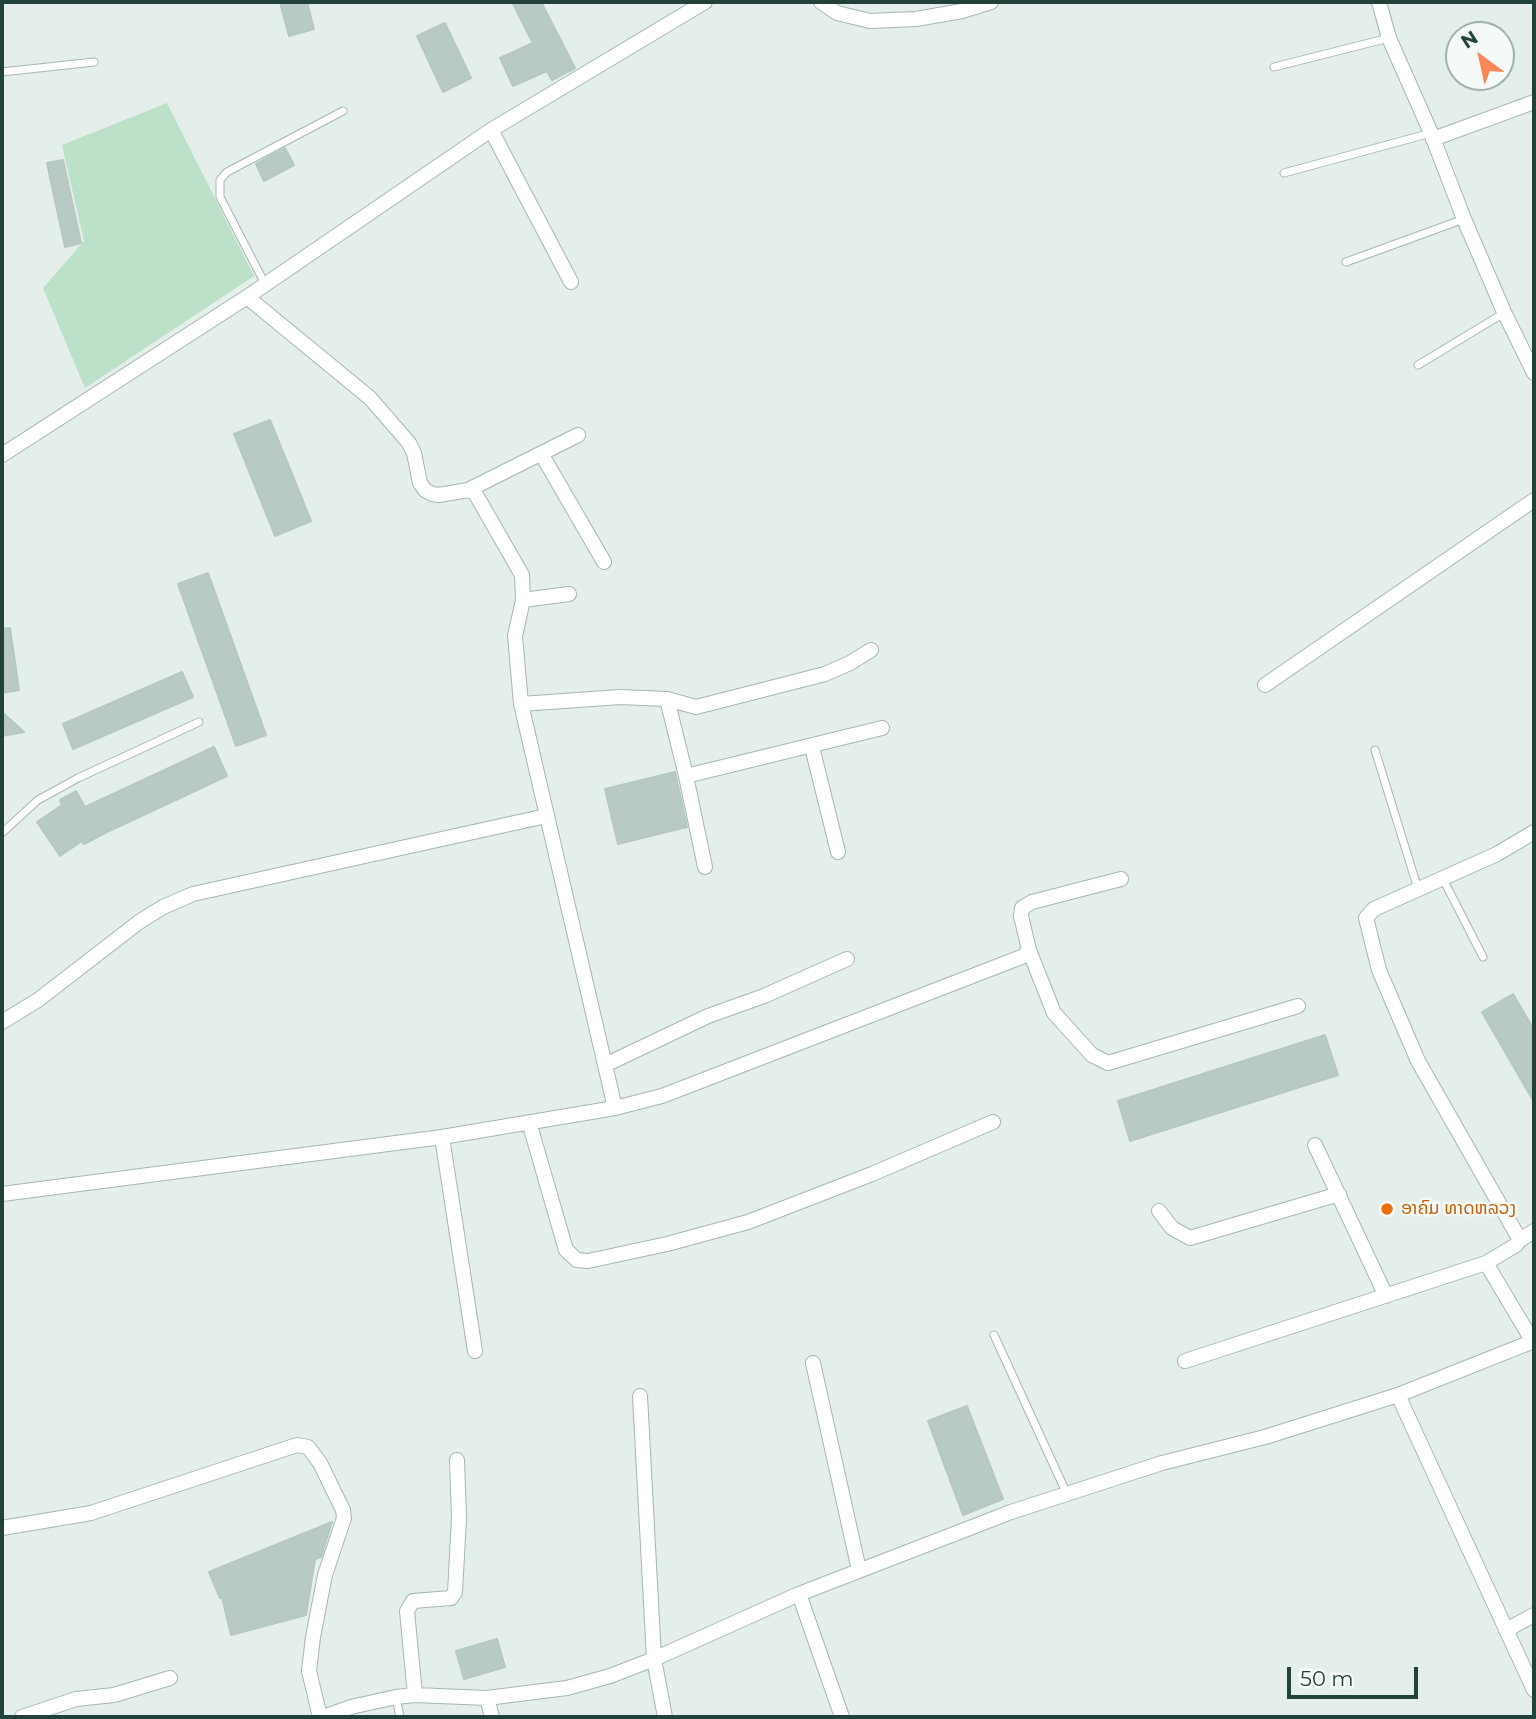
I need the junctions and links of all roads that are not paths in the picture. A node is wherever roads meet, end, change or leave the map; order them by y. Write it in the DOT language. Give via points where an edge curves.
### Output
graph roads {
  1 [pos="705,2"];
  2 [pos="821,2"];
  3 [pos="991,2"];
  4 [pos="1379,2"];
  5 [pos="1389,38"];
  6 [pos="94,62"];
  7 [pos="1274,67"];
  8 [pos="2,72"];
  9 [pos="1534,102"];
  10 [pos="343,111"];
  11 [pos="491,130"];
  12 [pos="1432,136"];
  13 [pos="1284,173"];
  14 [pos="1464,219"];
  15 [pos="1346,262"];
  16 [pos="571,282"];
  17 [pos="265,284"];
  18 [pos="247,296"];
  19 [pos="1504,312"];
  20 [pos="1418,365"];
  21 [pos="1534,373"];
  22 [pos="578,435"];
  23 [pos="542,454"];
  24 [pos="2,455"];
  25 [pos="468,491"];
  26 [pos="1534,500"];
  27 [pos="604,562"];
  28 [pos="569,594"];
  29 [pos="523,600"];
  30 [pos="871,650"];
  31 [pos="1265,685"];
  32 [pos="667,699"];
  33 [pos="521,704"];
  34 [pos="199,722"];
  35 [pos="882,728"];
  36 [pos="812,747"];
  37 [pos="1375,750"];
  38 [pos="686,776"];
  39 [pos="547,816"];
  40 [pos="1534,832"];
  41 [pos="2,833"];
  42 [pos="838,852"];
  43 [pos="705,867"];
  44 [pos="1443,878"];
  45 [pos="1121,879"];
  46 [pos="1418,889"];
  47 [pos="1028,950"];
  48 [pos="1483,957"];
  49 [pos="847,959"];
  50 [pos="1298,1006"];
  51 [pos="2,1022"];
  52 [pos="605,1065"];
  53 [pos="615,1108"];
  54 [pos="529,1122"];
  55 [pos="993,1122"];
  56 [pos="442,1137"];
  57 [pos="1315,1145"];
  58 [pos="2,1194"];
  59 [pos="1339,1195"];
  60 [pos="1159,1211"];
  61 [pos="1534,1231"];
  62 [pos="1520,1240"];
  63 [pos="1486,1263"];
  64 [pos="1386,1296"];
  65 [pos="994,1335"];
  66 [pos="1534,1342"];
  67 [pos="475,1351"];
  68 [pos="1185,1361"];
  69 [pos="813,1363"];
  70 [pos="1398,1395"];
  71 [pos="640,1396"];
  72 [pos="457,1460"];
  73 [pos="1066,1492"];
  74 [pos="2,1528"];
  75 [pos="859,1570"];
  76 [pos="799,1594"];
  77 [pos="1534,1615"];
  78 [pos="1506,1630"];
  79 [pos="654,1659"];
  80 [pos="170,1678"];
  81 [pos="1534,1690"];
  82 [pos="415,1695"];
  83 [pos="396,1697"];
  84 [pos="487,1698"];
  85 [pos="22,1717"];
  86 [pos="321,1717"];
  87 [pos="400,1717"];
  88 [pos="492,1717"];
  89 [pos="665,1717"];
  90 [pos="842,1717"];
  1 -- 11 [label="street"];
  2 -- 3 [label="street" via="837,13 870,21 916,19"];
  4 -- 5 [label="street"];
  5 -- 7 [label="lane"];
  5 -- 12 [label="street"];
  6 -- 8 [label="lane"];
  9 -- 12 [label="street"];
  10 -- 17 [label="lane" via="227,172 220,180 220,197"];
  11 -- 16 [label="street"];
  11 -- 17 [label="street"];
  12 -- 13 [label="lane"];
  12 -- 14 [label="street"];
  14 -- 15 [label="lane"];
  14 -- 19 [label="street"];
  17 -- 18 [label="street"];
  18 -- 24 [label="street"];
  18 -- 25 [label="street" via="370,398 409,443 425,490 439,495"];
  19 -- 20 [label="lane"];
  19 -- 21 [label="street"];
  22 -- 23 [label="street"];
  23 -- 25 [label="street"];
  23 -- 27 [label="street"];
  25 -- 29 [label="street" via="475,493 522,575"];
  26 -- 31 [label="street"];
  28 -- 29 [label="street"];
  29 -- 33 [label="street" via="515,636"];
  30 -- 32 [label="street" via="825,674 696,707"];
  32 -- 33 [label="street" via="620,697"];
  32 -- 38 [label="street"];
  33 -- 39 [label="street"];
  34 -- 41 [label="lane" via="38,800"];
  35 -- 36 [label="street"];
  36 -- 38 [label="street"];
  36 -- 42 [label="street"];
  37 -- 46 [label="lane"];
  38 -- 43 [label="street"];
  39 -- 51 [label="street" via="193,894 139,922"];
  39 -- 52 [label="street"];
  40 -- 44 [label="street"];
  44 -- 46 [label="street"];
  44 -- 48 [label="lane"];
  45 -- 47 [label="street" via="1022,908"];
  46 -- 62 [label="street" via="1368,913 1379,970 1418,1061"];
  47 -- 50 [label="street" via="1054,1013 1092,1055 1108,1063"];
  47 -- 53 [label="street" via="1024,956 662,1096"];
  49 -- 52 [label="street" via="708,1016"];
  52 -- 53 [label="street"];
  53 -- 54 [label="street"];
  54 -- 55 [label="street" via="566,1250 577,1260 588,1261 748,1222"];
  54 -- 56 [label="street"];
  56 -- 58 [label="street"];
  56 -- 67 [label="street"];
  57 -- 59 [label="street"];
  59 -- 60 [label="street" via="1190,1238 1172,1228"];
  59 -- 64 [label="street"];
  61 -- 62 [label="street"];
  62 -- 63 [label="street"];
  63 -- 64 [label="street"];
  63 -- 66 [label="street"];
  64 -- 68 [label="street"];
  65 -- 73 [label="lane"];
  66 -- 70 [label="street"];
  69 -- 75 [label="street"];
  70 -- 73 [label="street"];
  70 -- 78 [label="street"];
  71 -- 79 [label="street"];
  72 -- 82 [label="street" via="455,1592 451,1598 413,1601 407,1611"];
  73 -- 75 [label="street"];
  74 -- 86 [label="street" via="91,1513 297,1445 308,1447 344,1518 325,1575 309,1671"];
  75 -- 76 [label="street"];
  76 -- 79 [label="street"];
  76 -- 90 [label="street"];
  77 -- 78 [label="street"];
  78 -- 81 [label="street"];
  79 -- 84 [label="street" via="567,1688"];
  79 -- 89 [label="street"];
  80 -- 85 [label="street" via="114,1695 76,1699"];
  82 -- 83 [label="street"];
  82 -- 84 [label="street"];
  83 -- 86 [label="street"];
  83 -- 87 [label="lane"];
  84 -- 88 [label="street"];
}
